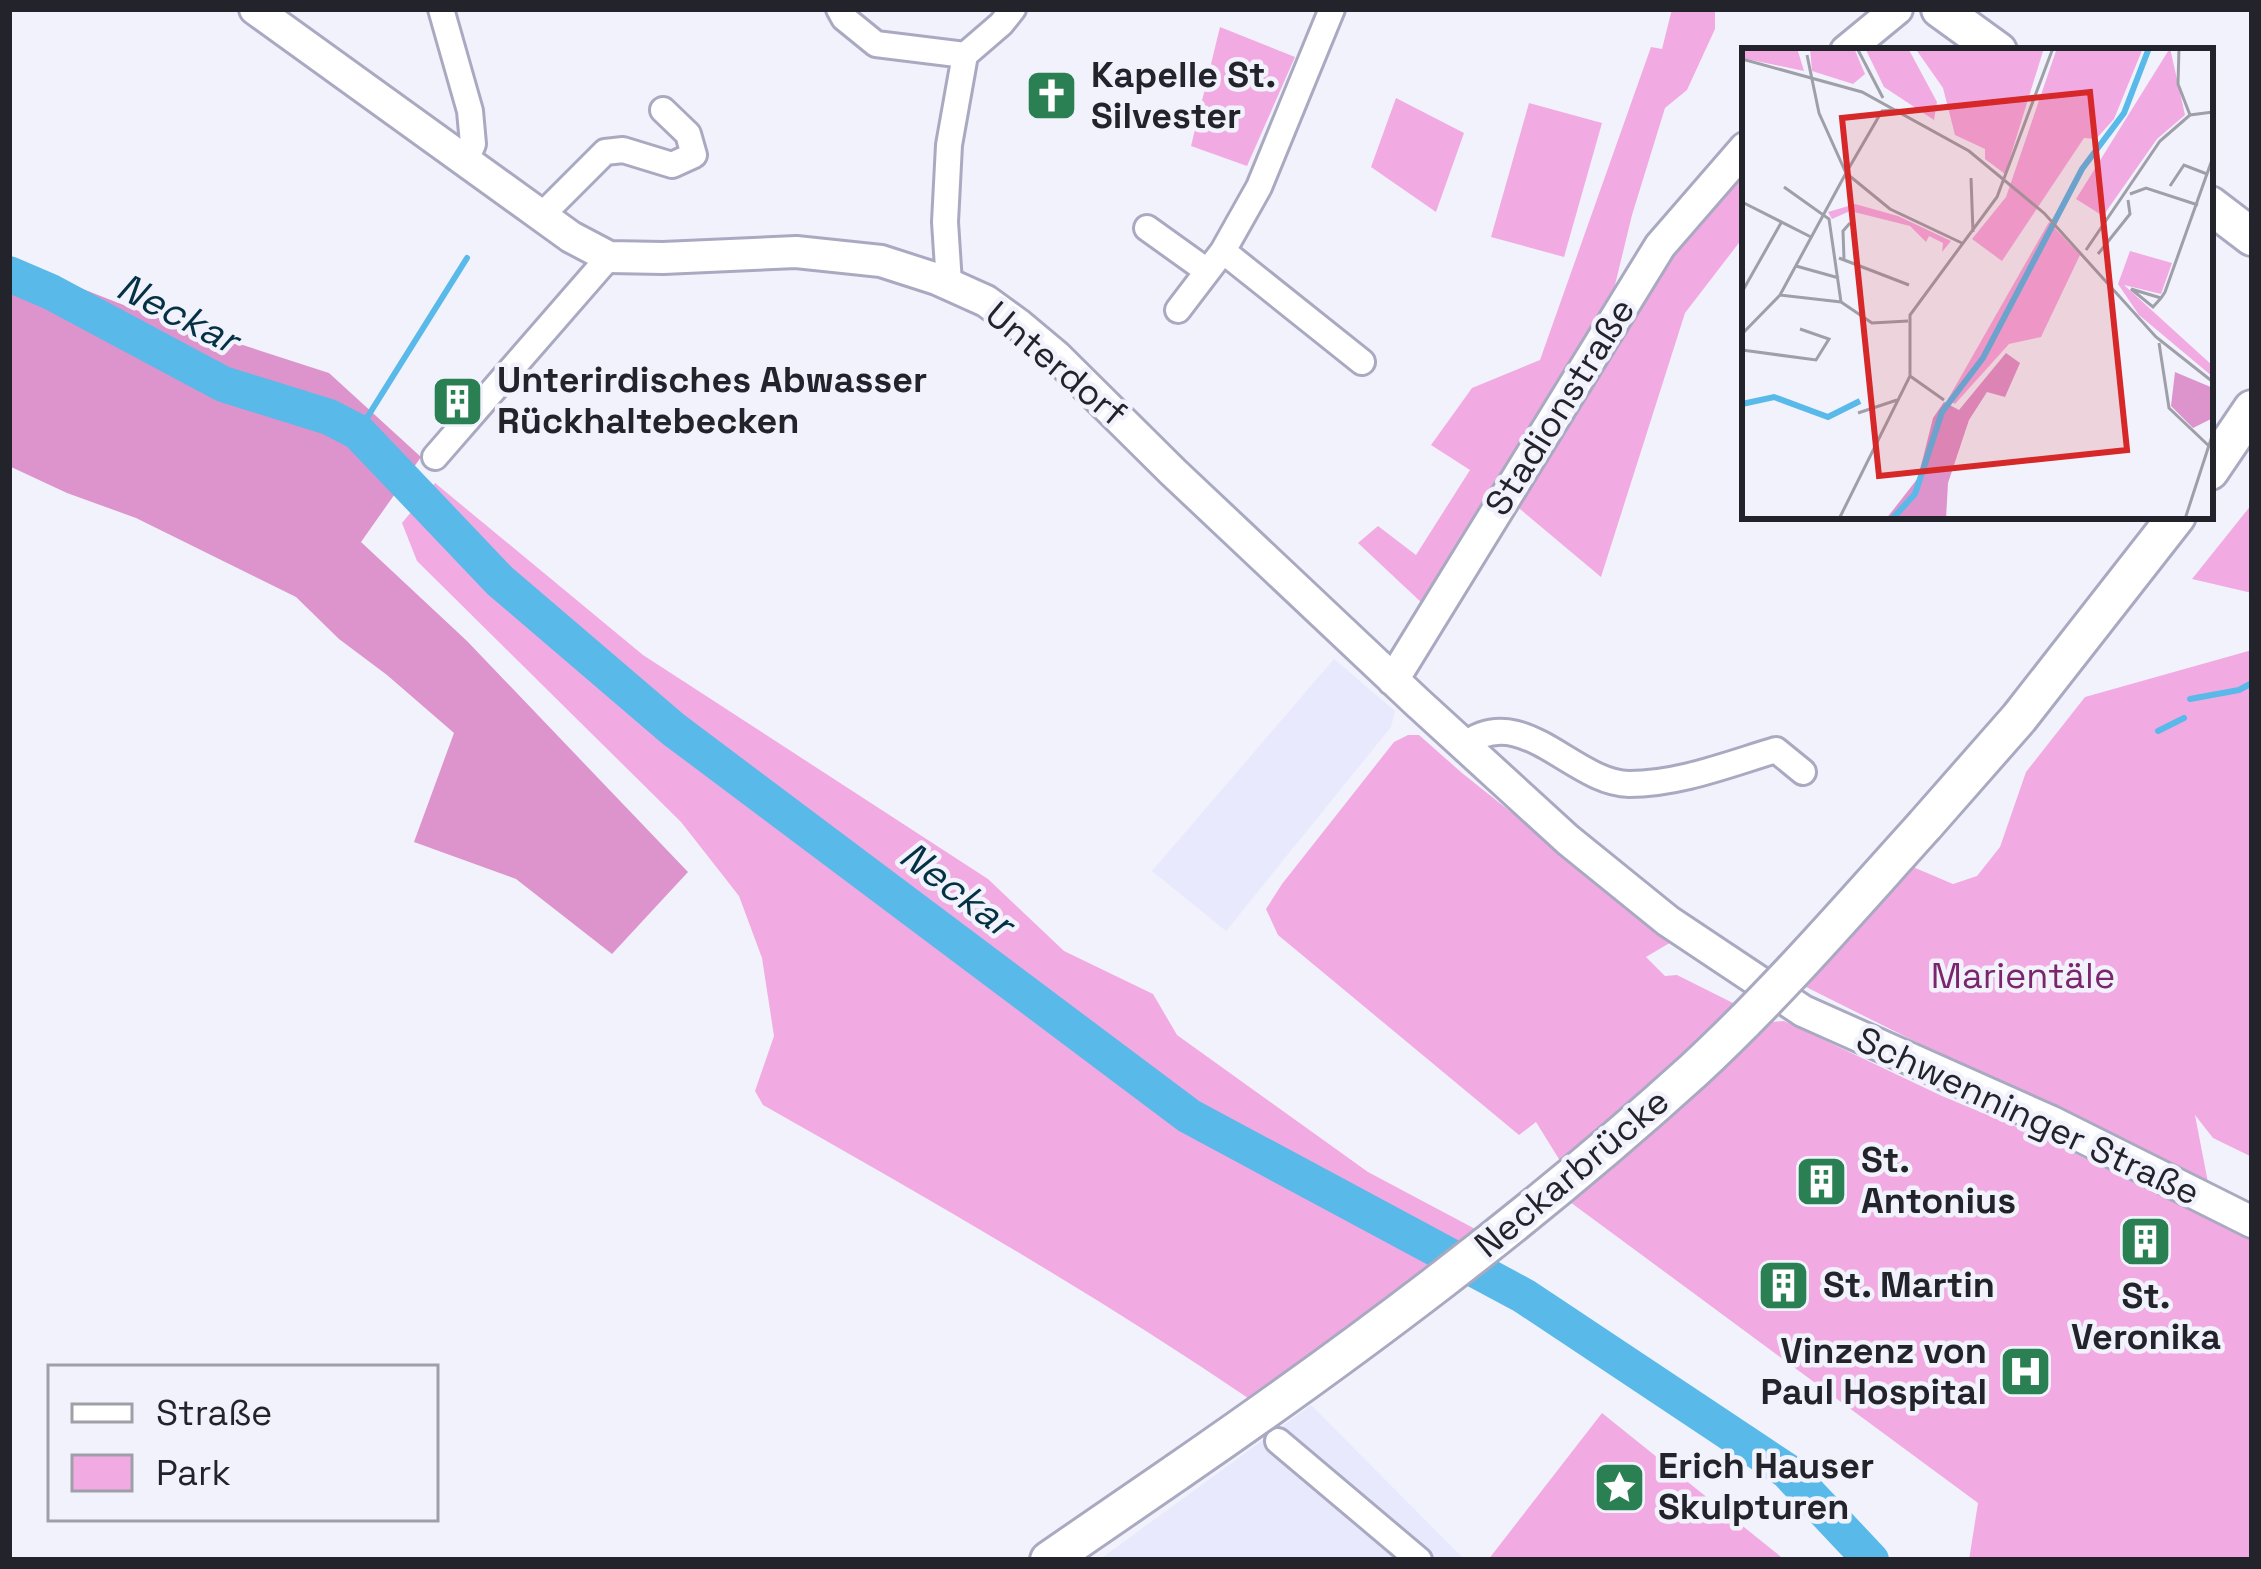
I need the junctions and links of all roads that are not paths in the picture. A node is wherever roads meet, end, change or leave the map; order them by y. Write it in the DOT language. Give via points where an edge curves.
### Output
graph roads {
  1 [pos="256,9"];
  2 [pos="441,9"];
  3 [pos="839,9"];
  4 [pos="1013,9"];
  5 [pos="1332,9"];
  6 [pos="1897,9"];
  7 [pos="1940,9"];
  8 [pos="1850,48"];
  9 [pos="1994,48"];
  10 [pos="965,56"];
  11 [pos="663,110"];
  12 [pos="1742,151"];
  13 [pos="466,161"];
  14 [pos="2227,210"];
  15 [pos="541,216"];
  16 [pos="1147,228"];
  17 [pos="2252,237"];
  18 [pos="608,256"];
  19 [pos="1215,261"];
  20 [pos="949,283"];
  21 [pos="1178,310"];
  22 [pos="1361,362"];
  23 [pos="2252,409"];
  24 [pos="435,458"];
  25 [pos="2213,467"];
  26 [pos="2175,519"];
  27 [pos="1393,680"];
  28 [pos="1463,745"];
  29 [pos="1802,772"];
  30 [pos="1803,1011"];
  31 [pos="2252,1222"];
  32 [pos="1278,1441"];
  33 [pos="1049,1560"];
  34 [pos="1419,1560"];
  1 -- 13 [label="street, Unterdorf"];
  2 -- 13 [label="street" via="470,111"];
  3 -- 10 [label="street" via="876,44"];
  4 -- 10 [label="street"];
  5 -- 19 [label="street" via="1259,187"];
  6 -- 8 [label="street"];
  7 -- 9 [label="main road"];
  10 -- 20 [label="street" via="949,145"];
  11 -- 15 [label="street" via="688,134 694,155 672,165 605,152"];
  12 -- 27 [label="street, Stadionstraße" via="1660,245"];
  13 -- 15 [label="street, Unterdorf"];
  14 -- 17 [label="main road"];
  15 -- 18 [label="street, Unterdorf"];
  16 -- 19 [label="street"];
  18 -- 20 [label="street, Unterdorf" via="796,252 881,261"];
  18 -- 24 [label="street"];
  19 -- 21 [label="street"];
  19 -- 22 [label="street"];
  20 -- 27 [label="street, Unterdorf" via="1056,356"];
  23 -- 25 [label="main road"];
  26 -- 33 [label="main road, Neckarbrücke, bridge" via="2019,718 1696,1067 1456,1271"];
  27 -- 28 [label="street, Unterdorf"];
  28 -- 29 [label="street" via="1507,733 1623,784 1664,782 1776,750"];
  28 -- 30 [label="street, Unterdorf" via="1668,921"];
  30 -- 31 [label="street, Schwenninger Straße"];
  32 -- 34 [label="street"];
}
